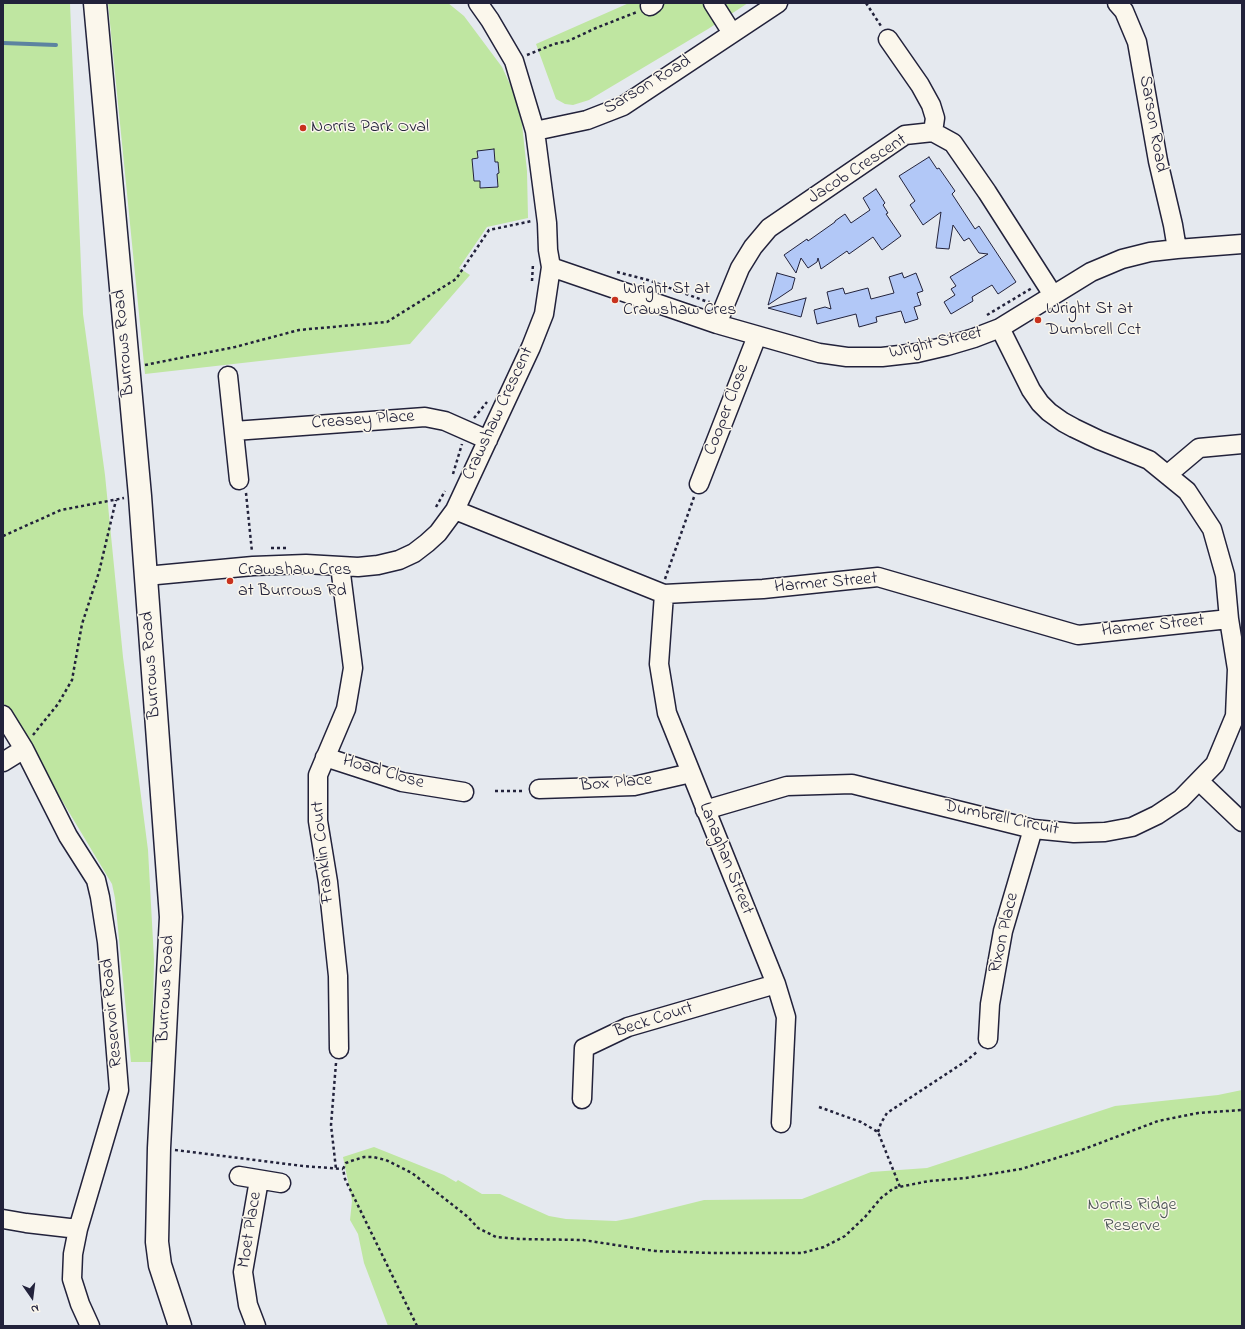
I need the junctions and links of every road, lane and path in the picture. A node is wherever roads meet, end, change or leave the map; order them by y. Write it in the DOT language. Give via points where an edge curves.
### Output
graph roads {
  1 [pos="95,3"];
  2 [pos="478,3"];
  3 [pos="713,3"];
  4 [pos="778,3"];
  5 [pos="866,3"];
  6 [pos="1118,3"];
  7 [pos="652,4"];
  8 [pos="732,33"];
  9 [pos="888,39"];
  10 [pos="514,61"];
  11 [pos="535,131"];
  12 [pos="933,132"];
  13 [pos="532,214"];
  14 [pos="1242,244"];
  15 [pos="1177,249"];
  16 [pos="549,258"];
  17 [pos="612,270"];
  18 [pos="1040,277"];
  19 [pos="532,283"];
  20 [pos="1052,295"];
  21 [pos="726,302"];
  22 [pos="985,316"];
  23 [pos="717,324"];
  24 [pos="1000,328"];
  25 [pos="756,336"];
  26 [pos="145,365"];
  27 [pos="228,376"];
  28 [pos="489,399"];
  29 [pos="234,431"];
  30 [pos="467,431"];
  31 [pos="488,440"];
  32 [pos="1242,444"];
  33 [pos="1167,475"];
  34 [pos="451,480"];
  35 [pos="242,484"];
  36 [pos="448,486"];
  37 [pos="697,489"];
  38 [pos="123,498"];
  39 [pos="116,500"];
  40 [pos="455,510"];
  41 [pos="434,511"];
  42 [pos="3,536"];
  43 [pos="267,548"];
  44 [pos="289,548"];
  45 [pos="259,549"];
  46 [pos="252,558"];
  47 [pos="340,566"];
  48 [pos="146,576"];
  49 [pos="664,589"];
  50 [pos="1229,619"];
  51 [pos="1239,668"];
  52 [pos="3,715"];
  53 [pos="24,749"];
  54 [pos="325,757"];
  55 [pos="3,762"];
  56 [pos="691,773"];
  57 [pos="1199,781"];
  58 [pos="532,790"];
  59 [pos="495,791"];
  60 [pos="464,792"];
  61 [pos="705,810"];
  62 [pos="1242,822"];
  63 [pos="1033,829"];
  64 [pos="776,984"];
  65 [pos="988,1039"];
  66 [pos="339,1049"];
  67 [pos="582,1099"];
  68 [pos="819,1107"];
  69 [pos="1242,1110"];
  70 [pos="781,1123"];
  71 [pos="878,1132"];
  72 [pos="159,1148"];
  73 [pos="336,1169"];
  74 [pos="343,1169"];
  75 [pos="239,1176"];
  76 [pos="259,1180"];
  77 [pos="281,1184"];
  78 [pos="900,1187"];
  79 [pos="3,1219"];
  80 [pos="78,1229"];
  81 [pos="90,1326"];
  82 [pos="180,1326"];
  83 [pos="256,1326"];
  84 [pos="417,1326"];
  1 -- 48 [label="main road, Burrows Road"];
  2 -- 10 [label="street, Crawshaw Crescent"];
  3 -- 8 [label="street"];
  4 -- 8 [label="street, Sarson Road"];
  5 -- 9 [label="path"];
  6 -- 15 [label="street, Sarson Road" via="1137,42"];
  7 -- 10 [label="path" via="568,41 554,44"];
  8 -- 11 [label="street, Sarson Road" via="623,106 587,120"];
  9 -- 12 [label="street" via="920,85 931,106 935,118"];
  10 -- 11 [label="street, Crawshaw Crescent"];
  11 -- 16 [label="street, Crawshaw Crescent"];
  12 -- 18 [label="street, Jacob Crescent" via="953,143"];
  12 -- 21 [label="street, Jacob Crescent" via="905,136 769,228 740,268"];
  13 -- 26 [label="path" via="532,221 489,230 456,279 387,322 299,330 235,347"];
  14 -- 15 [label="street, Wright Street"];
  15 -- 20 [label="street, Wright Street" via="1122,259 1091,272"];
  16 -- 19 [label="path" via="534,251"];
  16 -- 23 [label="street, Wright Street"];
  16 -- 31 [label="street, Crawshaw Crescent" via="544,314"];
  17 -- 21 [label="path" via="708,302 719,299"];
  18 -- 20 [label="street, Jacob Crescent"];
  18 -- 22 [label="path" via="1034,280 1032,288"];
  20 -- 24 [label="street, Wright Street"];
  21 -- 23 [label="street, Jacob Crescent"];
  23 -- 25 [label="street, Wright Street"];
  24 -- 25 [label="street, Wright Street" via="947,346 882,357 847,357 818,353"];
  24 -- 33 [label="street, Dumbrell Circuit" via="1031,390 1049,412 1074,428 1149,460"];
  25 -- 37 [label="street, Cooper Close"];
  27 -- 29 [label="street"];
  28 -- 30 [label="path" via="470,423"];
  29 -- 30 [label="street, Creasey Place" via="424,416 445,421"];
  29 -- 35 [label="street"];
  30 -- 31 [label="street, Creasey Place"];
  30 -- 34 [label="path"];
  31 -- 40 [label="street, Crawshaw Crescent"];
  32 -- 33 [label="street" via="1199,448"];
  33 -- 50 [label="street, Dumbrell Circuit" via="1187,491 1212,529 1225,575"];
  35 -- 46 [label="path"];
  36 -- 41 [label="path"];
  37 -- 49 [label="path"];
  38 -- 39 [label="path"];
  39 -- 42 [label="path" via="61,510"];
  39 -- 53 [label="path" via="99,572 82,624 72,680 58,704"];
  40 -- 47 [label="street, Crawshaw Crescent" via="438,533 414,553 378,565"];
  40 -- 49 [label="street, Harmer Street"];
  43 -- 44 [label="path"];
  45 -- 46 [label="path"];
  46 -- 47 [label="street, Crawshaw Crescent"];
  46 -- 48 [label="street, Crawshaw Crescent"];
  47 -- 54 [label="street, Franklin Court" via="353,668 346,709"];
  48 -- 72 [label="main road, Burrows Road" via="171,917"];
  49 -- 50 [label="street, Harmer Street" via="763,589 878,577 1078,635"];
  49 -- 56 [label="street, Lanaghan Street" via="659,664 667,713"];
  50 -- 51 [label="street, Dumbrell Circuit"];
  51 -- 57 [label="street, Dumbrell Circuit" via="1235,716 1215,764"];
  52 -- 53 [label="street, Reservoir Road"];
  53 -- 55 [label="street"];
  53 -- 80 [label="street, Reservoir Road" via="68,836 96,880 107,942 120,1090"];
  54 -- 60 [label="street, Hoad Close" via="402,782"];
  54 -- 66 [label="street, Franklin Court" via="318,775 318,821 328,882 338,976"];
  56 -- 58 [label="street, Box Place" via="634,786"];
  56 -- 61 [label="street, Lanaghan Street"];
  57 -- 62 [label="street"];
  57 -- 63 [label="street, Dumbrell Circuit" via="1181,799 1132,827 1105,832 1074,833"];
  58 -- 59 [label="path"];
  61 -- 63 [label="street, Dumbrell Circuit" via="787,786 852,784"];
  61 -- 64 [label="street, Lanaghan Street"];
  63 -- 65 [label="street, Rixon Place" via="1002,931 990,1004"];
  64 -- 67 [label="street, Beck Court" via="628,1027 584,1048"];
  64 -- 70 [label="street, Lanaghan Street" via="786,1018"];
  65 -- 71 [label="path" via="966,1061 887,1113"];
  66 -- 73 [label="path" via="332,1119"];
  68 -- 71 [label="path" via="861,1122"];
  69 -- 78 [label="path" via="1198,1113 1158,1121 1079,1151 1021,1169"];
  71 -- 78 [label="path"];
  72 -- 73 [label="path"];
  72 -- 82 [label="main road, Burrows Road" via="157,1242 160,1265"];
  73 -- 74 [label="path"];
  74 -- 78 [label="path" via="346,1163 364,1157 386,1160 412,1173 468,1217 478,1228 496,1236 583,1240 656,1251 712,1253 802,1253 824,1247 845,1236 881,1198 894,1188"];
  74 -- 84 [label="path" via="350,1190"];
  75 -- 76 [label="street, Moet Place"];
  76 -- 77 [label="street, Moet Place"];
  76 -- 83 [label="street, Moet Place" via="243,1272 248,1305"];
  79 -- 80 [label="street"];
  80 -- 81 [label="street, Reservoir Road" via="72,1279"];
}
